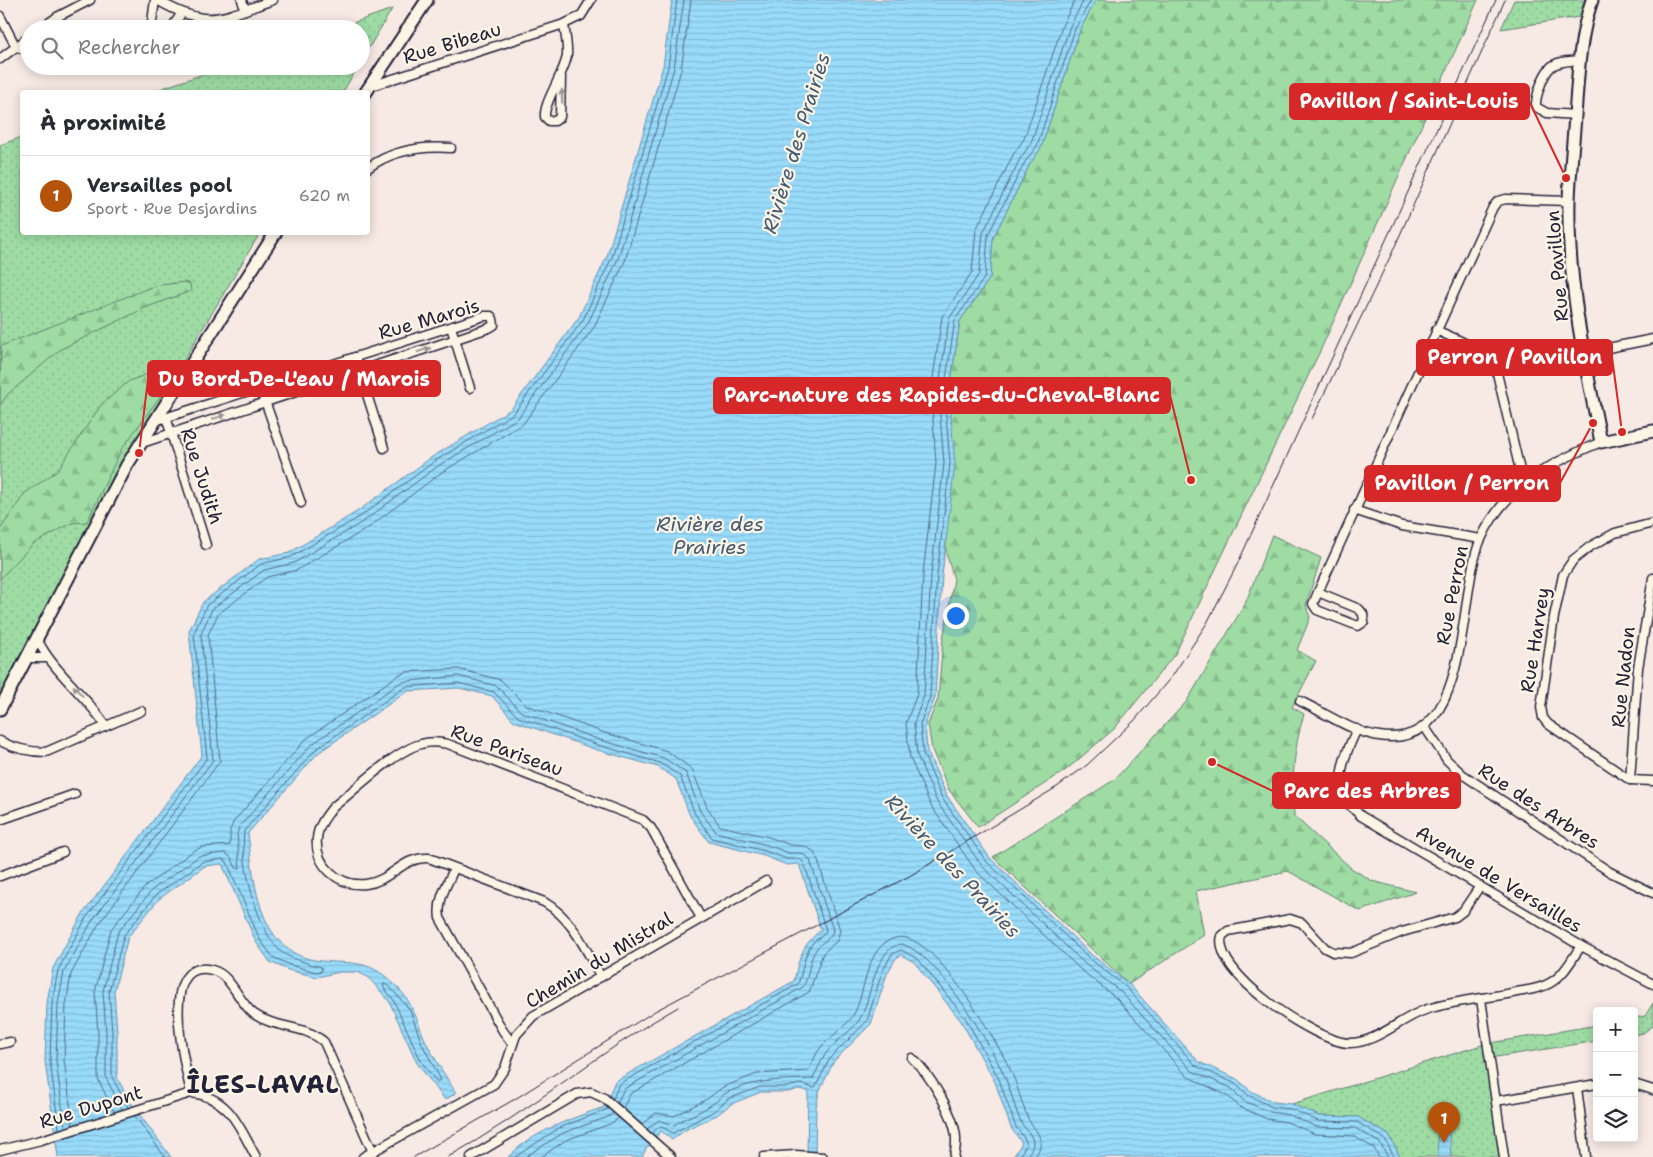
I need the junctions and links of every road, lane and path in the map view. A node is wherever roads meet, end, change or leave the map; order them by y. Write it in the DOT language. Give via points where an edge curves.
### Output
graph roads {
  1 [pos="90,0"];
  2 [pos="156,0"];
  3 [pos="242,0"];
  4 [pos="274,0"];
  5 [pos="427,0"];
  6 [pos="591,0"];
  7 [pos="1592,0"];
  8 [pos="245,10"];
  9 [pos="181,14"];
  10 [pos="0,16"];
  11 [pos="56,17"];
  12 [pos="52,20"];
  13 [pos="56,20"];
  14 [pos="153,20"];
  15 [pos="177,20"];
  16 [pos="564,24"];
  17 [pos="20,44"];
  18 [pos="16,47"];
  19 [pos="20,48"];
  20 [pos="0,59"];
  21 [pos="1578,60"];
  22 [pos="561,77"];
  23 [pos="368,89"];
  24 [pos="1575,115"];
  25 [pos="451,148"];
  26 [pos="370,167"];
  27 [pos="1569,201"];
  28 [pos="274,235"];
  29 [pos="451,327"];
  30 [pos="1436,330"];
  31 [pos="455,339"];
  32 [pos="1653,339"];
  33 [pos="1583,353"];
  34 [pos="355,357"];
  35 [pos="360,371"];
  36 [pos="260,387"];
  37 [pos="470,388"];
  38 [pos="265,402"];
  39 [pos="160,419"];
  40 [pos="1653,431"];
  41 [pos="171,433"];
  42 [pos="1601,442"];
  43 [pos="140,443"];
  44 [pos="384,448"];
  45 [pos="1523,483"];
  46 [pos="301,503"];
  47 [pos="1354,510"];
  48 [pos="1653,523"];
  49 [pos="1481,540"];
  50 [pos="206,544"];
  51 [pos="1653,578"];
  52 [pos="1318,592"];
  53 [pos="37,639"];
  54 [pos="27,658"];
  55 [pos="47,658"];
  56 [pos="1300,701"];
  57 [pos="0,709"];
  58 [pos="141,711"];
  59 [pos="106,726"];
  60 [pos="1424,726"];
  61 [pos="1357,729"];
  62 [pos="0,741"];
  63 [pos="1630,780"];
  64 [pos="1653,781"];
  65 [pos="75,794"];
  66 [pos="0,820"];
  67 [pos="62,852"];
  68 [pos="454,869"];
  69 [pos="0,876"];
  70 [pos="766,881"];
  71 [pos="1480,886"];
  72 [pos="1653,893"];
  73 [pos="701,918"];
  74 [pos="1581,946"];
  75 [pos="601,977"];
  76 [pos="1653,984"];
  77 [pos="1481,999"];
  78 [pos="10,1042"];
  79 [pos="512,1043"];
  80 [pos="0,1044"];
  81 [pos="912,1058"];
  82 [pos="1593,1085"];
  83 [pos="1638,1085"];
  84 [pos="1577,1088"];
  85 [pos="1653,1090"];
  86 [pos="191,1093"];
  87 [pos="1496,1101"];
  88 [pos="0,1150"];
  89 [pos="373,1152"];
  90 [pos="818,1156"];
  91 [pos="256,1157"];
  92 [pos="363,1157"];
  93 [pos="471,1157"];
  94 [pos="671,1157"];
  95 [pos="764,1157"];
  96 [pos="823,1157"];
  97 [pos="954,1157"];
  98 [pos="1504,1157"];
  99 [pos="1586,1157"];
  1 -- 11 [label="street"];
  2 -- 9 [label="street"];
  2 -- 14 [label="street"];
  3 -- 8 [label="street"];
  4 -- 8 [label="street"];
  5 -- 23 [label="street"];
  6 -- 16 [label="street, Rue Bibeau" via="581,16"];
  7 -- 21 [label="street, Rue Pavillon"];
  8 -- 9 [label="street" via="208,19"];
  9 -- 15 [label="street"];
  10 -- 18 [label="street"];
  11 -- 12 [label="street"];
  11 -- 13 [label="street"];
  16 -- 22 [label="street" via="567,55"];
  16 -- 23 [label="street, Rue Bibeau"];
  17 -- 18 [label="street"];
  18 -- 19 [label="street"];
  18 -- 20 [label="street"];
  21 -- 24 [label="street, Rue Pavillon"];
  21 -- 24 [label="street" via="1551,67 1535,98 1536,108 1547,113"];
  22 -- 22 [label="street, one-way" via="544,110 549,121 560,117"];
  24 -- 27 [label="street, Rue Pavillon"];
  25 -- 26 [label="street" via="414,149 392,155"];
  27 -- 30 [label="street" via="1498,201"];
  27 -- 33 [label="street, Rue Pavillon" via="1574,284"];
  28 -- 39 [label="street"];
  29 -- 31 [label="street"];
  29 -- 31 [label="street, Rue Marois" via="484,316 494,319 489,328"];
  29 -- 34 [label="street, Rue Marois"];
  30 -- 45 [label="street" via="1483,352 1492,362"];
  30 -- 47 [label="street"];
  35 -- 31 [label="street, Rue Marois, one-way"];
  31 -- 37 [label="street"];
  32 -- 33 [label="street"];
  33 -- 42 [label="street, Rue Pavillon"];
  34 -- 35 [label="street"];
  34 -- 36 [label="street, Rue Marois"];
  35 -- 38 [label="street, Rue Marois"];
  35 -- 44 [label="street"];
  36 -- 38 [label="street"];
  36 -- 39 [label="street, Rue Marois"];
  41 -- 38 [label="street, Rue Marois, one-way"];
  38 -- 46 [label="street"];
  39 -- 41 [label="street, Rue Judith"];
  39 -- 43 [label="street"];
  40 -- 42 [label="street, Rue Perron"];
  41 -- 43 [label="street, Rue Marois"];
  41 -- 50 [label="street, Rue Judith"];
  42 -- 45 [label="street, Rue Perron" via="1556,461"];
  43 -- 53 [label="street"];
  45 -- 49 [label="street, Rue Perron" via="1500,509"];
  47 -- 49 [label="street" via="1402,526"];
  47 -- 52 [label="street"];
  48 -- 63 [label="street, Rue Harvey" via="1616,533 1591,546 1573,560 1563,575 1541,707 1548,724"];
  49 -- 60 [label="street, Rue Perron" via="1470,580 1452,685 1445,702"];
  51 -- 63 [label="street, Rue Nadon" via="1638,668"];
  52 -- 52 [label="street" via="1313,604 1317,610 1358,626 1364,622 1364,614 1359,609"];
  53 -- 54 [label="street"];
  53 -- 55 [label="street"];
  54 -- 55 [label="street"];
  54 -- 57 [label="street"];
  59 -- 55 [label="street, one-way"];
  56 -- 61 [label="street, Rue Perron"];
  58 -- 59 [label="street"];
  59 -- 62 [label="street" via="46,752 13,748"];
  60 -- 61 [label="street, Rue Perron" via="1408,734 1393,736 1379,736"];
  60 -- 72 [label="street, Rue des Arbres" via="1447,760 1462,774 1610,872"];
  61 -- 71 [label="street, Avenue de Versailles" via="1342,771 1347,801 1362,816"];
  63 -- 64 [label="street"];
  65 -- 66 [label="street"];
  67 -- 69 [label="street"];
  68 -- 73 [label="street, Rue Pariseau" via="429,858 420,858 410,860 379,881 354,884 329,872 320,858 317,836 324,817 333,807 405,750 434,742 448,744 643,820 651,828"];
  68 -- 75 [label="street, Rue Pariseau" via="544,902 559,911 571,924"];
  68 -- 79 [label="street" via="438,908 440,918"];
  70 -- 73 [label="street, Chemin du Mistral"];
  71 -- 74 [label="street, Avenue de Versailles"];
  71 -- 77 [label="street" via="1455,917 1402,932 1351,953 1332,952 1302,923 1290,919 1228,931 1222,936 1221,945 1229,962 1268,1004 1337,1041 1357,1042 1430,1008"];
  73 -- 75 [label="street, Chemin du Mistral"];
  74 -- 76 [label="street, Avenue de Versailles"];
  74 -- 77 [label="street" via="1565,970 1549,984"];
  75 -- 79 [label="street, Chemin du Mistral" via="533,1016"];
  77 -- 87 [label="street"];
  78 -- 80 [label="street"];
  79 -- 89 [label="street, Chemin du Mistral" via="505,1068 494,1084"];
  81 -- 97 [label="street" via="923,1068 952,1119 956,1140"];
  82 -- 84 [label="street"];
  83 -- 85 [label="street"];
  84 -- 87 [label="street"];
  84 -- 99 [label="street"];
  86 -- 88 [label="street, Rue Dupont"];
  86 -- 89 [label="street" via="181,1043 181,988 190,974 197,970 212,970 228,981 254,1014 264,1020 306,1030 324,1042"];
  86 -- 91 [label="street" via="203,1094 224,1104"];
  87 -- 98 [label="street"];
  89 -- 92 [label="street, Chemin du Mistral"];
  90 -- 95 [label="street"];
  90 -- 96 [label="street"];
  93 -- 94 [label="street" via="577,1094 591,1092 604,1098"];
}
